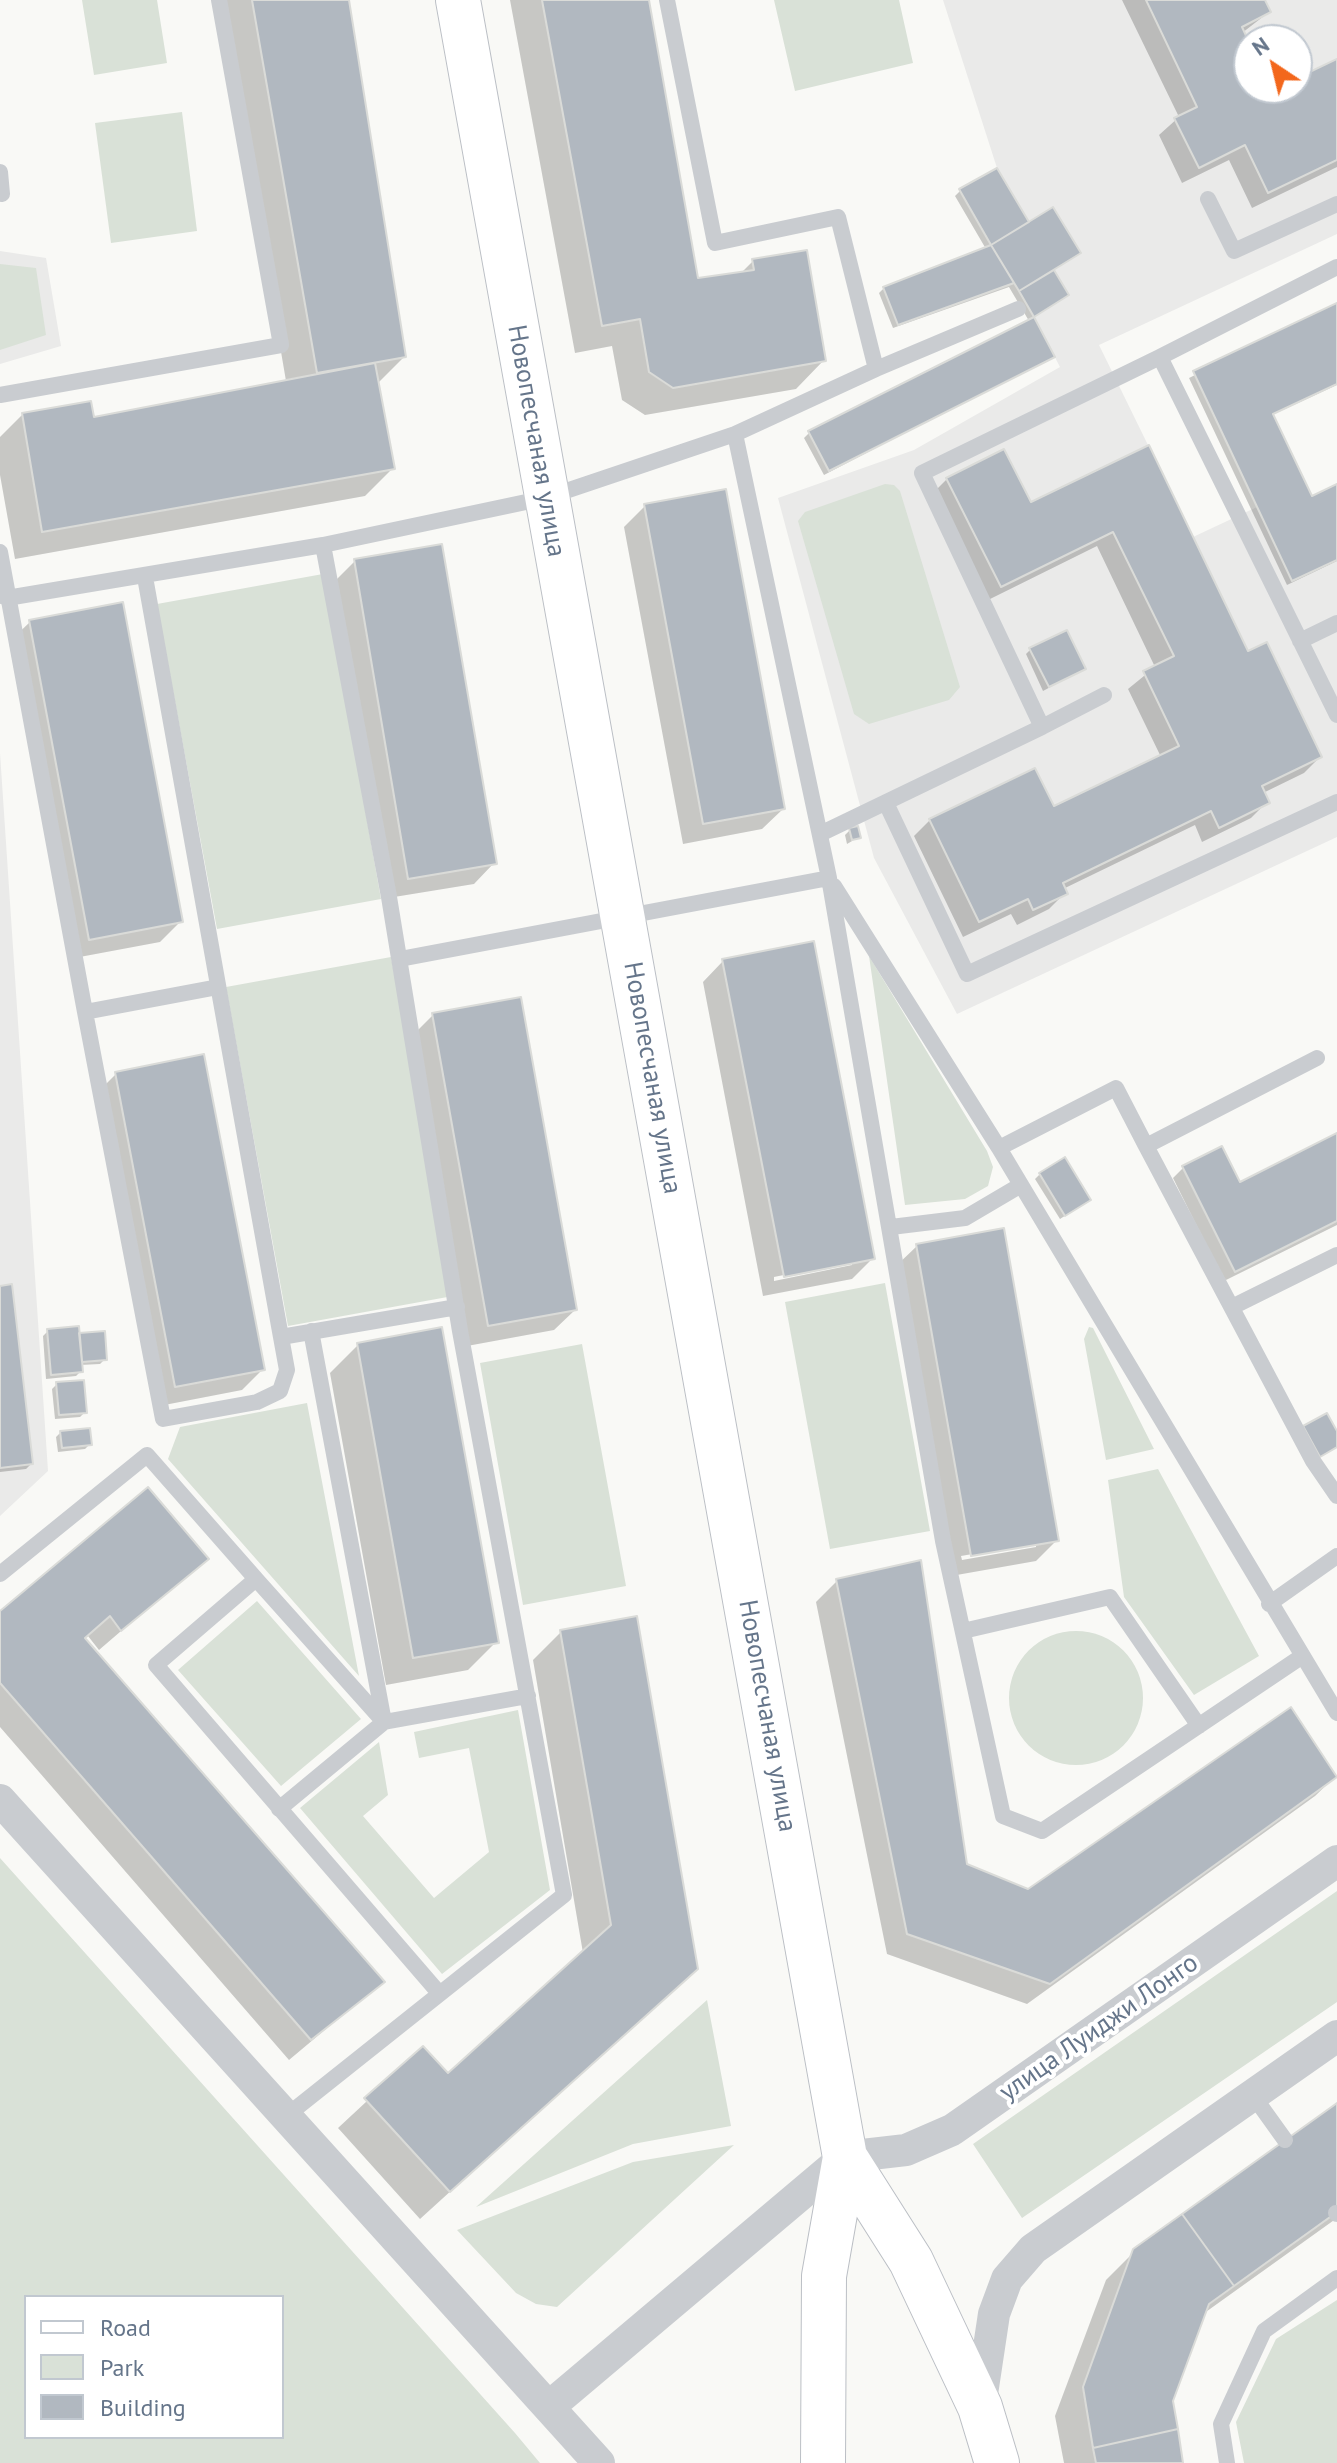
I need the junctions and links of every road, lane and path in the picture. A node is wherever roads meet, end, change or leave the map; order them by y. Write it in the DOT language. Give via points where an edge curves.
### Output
graph roads {
  1 [pos="219,0"];
  2 [pos="458,0"];
  3 [pos="667,0"];
  4 [pos="0,172"];
  5 [pos="2,194"];
  6 [pos="1208,199"];
  7 [pos="1337,204"];
  8 [pos="1337,267"];
  9 [pos="1018,309"];
  10 [pos="1160,357"];
  11 [pos="876,369"];
  12 [pos="0,395"];
  13 [pos="735,434"];
  14 [pos="545,498"];
  15 [pos="323,545"];
  16 [pos="0,552"];
  17 [pos="145,577"];
  18 [pos="4,597"];
  19 [pos="1337,623"];
  20 [pos="1300,641"];
  21 [pos="1331,689"];
  22 [pos="1104,695"];
  23 [pos="1337,715"];
  24 [pos="1042,727"];
  25 [pos="1337,802"];
  26 [pos="886,803"];
  27 [pos="820,834"];
  28 [pos="829,878"];
  29 [pos="623,916"];
  30 [pos="400,959"];
  31 [pos="218,987"];
  32 [pos="85,1012"];
  33 [pos="1317,1058"];
  34 [pos="1146,1146"];
  35 [pos="999,1148"];
  36 [pos="1021,1185"];
  37 [pos="891,1227"];
  38 [pos="1337,1255"];
  39 [pos="457,1307"];
  40 [pos="1232,1307"];
  41 [pos="311,1331"];
  42 [pos="281,1337"];
  43 [pos="1337,1496"];
  44 [pos="1337,1556"];
  45 [pos="0,1574"];
  46 [pos="256,1579"];
  47 [pos="1269,1604"];
  48 [pos="963,1631"];
  49 [pos="1301,1657"];
  50 [pos="528,1696"];
  51 [pos="1337,1713"];
  52 [pos="384,1722"];
  53 [pos="1199,1726"];
  54 [pos="0,1800"];
  55 [pos="279,1809"];
  56 [pos="1337,1861"];
  57 [pos="439,1993"];
  58 [pos="1337,2036"];
  59 [pos="1252,2094"];
  60 [pos="285,2117"];
  61 [pos="1285,2140"];
  62 [pos="845,2157"];
  63 [pos="1337,2278"];
  64 [pos="550,2406"];
  65 [pos="980,2407"];
  66 [pos="599,2463"];
  67 [pos="823,2463"];
  68 [pos="997,2463"];
  69 [pos="1227,2463"];
  1 -- 12 [label="lane" via="281,345"];
  2 -- 14 [label="main road, Новопесчаная улица"];
  3 -- 11 [label="lane" via="715,243 838,217"];
  4 -- 5 [label="lane"];
  6 -- 7 [label="lane" via="1234,251"];
  8 -- 10 [label="lane"];
  9 -- 11 [label="lane"];
  10 -- 20 [label="lane"];
  10 -- 24 [label="lane" via="922,473"];
  11 -- 13 [label="lane"];
  13 -- 14 [label="lane"];
  13 -- 27 [label="lane"];
  14 -- 15 [label="lane"];
  14 -- 29 [label="main road, Новопесчаная улица"];
  15 -- 17 [label="lane"];
  15 -- 30 [label="lane"];
  16 -- 18 [label="lane"];
  17 -- 18 [label="lane"];
  17 -- 31 [label="lane"];
  18 -- 32 [label="lane"];
  19 -- 20 [label="lane"];
  20 -- 21 [label="lane"];
  21 -- 23 [label="lane"];
  22 -- 24 [label="lane"];
  24 -- 26 [label="lane"];
  25 -- 26 [label="lane" via="967,974"];
  26 -- 27 [label="lane"];
  27 -- 28 [label="lane"];
  28 -- 29 [label="lane"];
  28 -- 35 [label="lane"];
  28 -- 37 [label="lane"];
  29 -- 30 [label="lane"];
  29 -- 62 [label="main road, Новопесчаная улица"];
  30 -- 39 [label="lane"];
  31 -- 32 [label="lane"];
  31 -- 42 [label="lane"];
  32 -- 42 [label="lane" via="163,1419 257,1402 280,1391 287,1370"];
  33 -- 34 [label="lane"];
  34 -- 35 [label="lane" via="1116,1088"];
  34 -- 40 [label="lane"];
  35 -- 36 [label="lane"];
  36 -- 37 [label="lane" via="965,1218"];
  36 -- 47 [label="lane"];
  37 -- 48 [label="lane"];
  38 -- 40 [label="lane"];
  39 -- 41 [label="lane"];
  39 -- 50 [label="lane"];
  40 -- 43 [label="lane"];
  41 -- 42 [label="lane"];
  41 -- 52 [label="lane"];
  44 -- 47 [label="lane"];
  45 -- 46 [label="lane" via="147,1455"];
  46 -- 52 [label="lane"];
  46 -- 55 [label="lane" via="156,1665"];
  47 -- 49 [label="lane"];
  48 -- 53 [label="lane" via="1110,1597"];
  48 -- 53 [label="lane" via="1003,1816 1042,1831"];
  49 -- 51 [label="lane"];
  49 -- 53 [label="lane"];
  50 -- 52 [label="lane"];
  50 -- 57 [label="lane" via="564,1895"];
  52 -- 55 [label="lane"];
  54 -- 60 [label="street"];
  55 -- 57 [label="lane"];
  56 -- 62 [label="street, улица Луиджи Лонго" via="952,2130 906,2150"];
  57 -- 60 [label="lane"];
  58 -- 59 [label="street"];
  59 -- 61 [label="lane"];
  59 -- 65 [label="street" via="1033,2249 1007,2279 994,2314"];
  60 -- 64 [label="street"];
  62 -- 64 [label="street"];
  62 -- 65 [label="main road, Новопесчаная улица" via="911,2261"];
  62 -- 67 [label="main road, Новопесчаная улица" via="824,2276"];
  63 -- 69 [label="lane" via="1264,2331 1221,2424"];
  64 -- 66 [label="street"];
  65 -- 68 [label="main road, Новопесчаная улица"];
}
